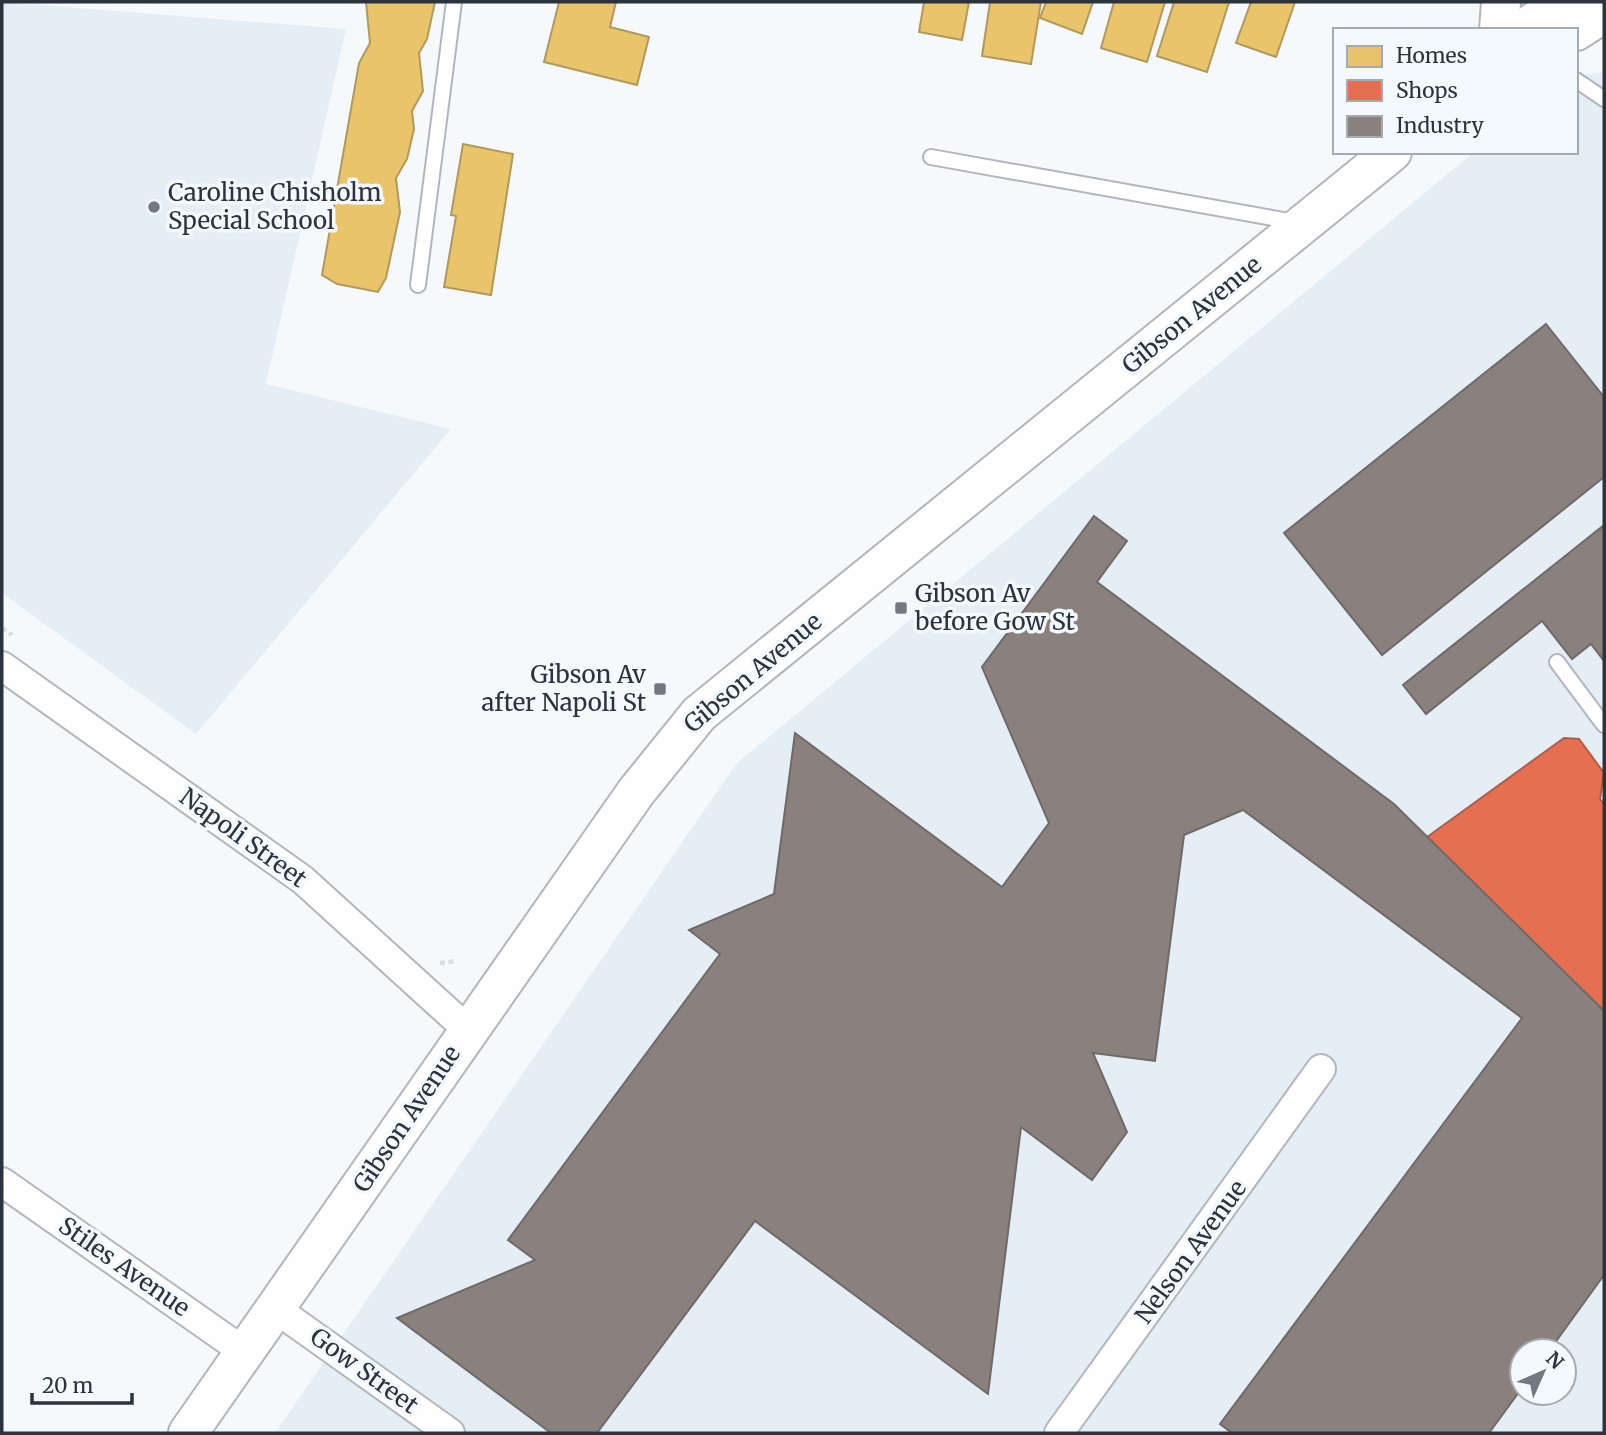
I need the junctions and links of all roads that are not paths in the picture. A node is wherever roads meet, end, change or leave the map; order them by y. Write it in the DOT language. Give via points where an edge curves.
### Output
graph roads {
  1 [pos="454,2"];
  2 [pos="1501,2"];
  3 [pos="1564,2"];
  4 [pos="1604,13"];
  5 [pos="1499,28"];
  6 [pos="1525,28"];
  7 [pos="1578,30"];
  8 [pos="1578,81"];
  9 [pos="1604,99"];
  10 [pos="1390,154"];
  11 [pos="931,157"];
  12 [pos="1304,224"];
  13 [pos="418,285"];
  14 [pos="1557,662"];
  15 [pos="2,666"];
  16 [pos="1604,725"];
  17 [pos="468,1030"];
  18 [pos="1321,1069"];
  19 [pos="2,1182"];
  20 [pos="276,1309"];
  21 [pos="246,1353"];
  22 [pos="188,1433"];
  23 [pos="450,1433"];
  24 [pos="1059,1433"];
  1 -- 13 [label="lane"];
  2 -- 5 [label="main road"];
  3 -- 6 [label="main road"];
  4 -- 7 [label="main road"];
  8 -- 9 [label="lane"];
  10 -- 12 [label="main road, Gibson Avenue"];
  11 -- 12 [label="lane"];
  12 -- 17 [label="main road, Gibson Avenue" via="699,714 636,792"];
  14 -- 16 [label="lane"];
  15 -- 17 [label="street, Napoli Street" via="303,880"];
  17 -- 20 [label="main road, Gibson Avenue"];
  18 -- 24 [label="street, Nelson Avenue"];
  19 -- 21 [label="street, Stiles Avenue"];
  20 -- 21 [label="main road, Gibson Avenue"];
  20 -- 23 [label="street, Gow Street"];
  21 -- 22 [label="main road, Gibson Avenue"];
}
